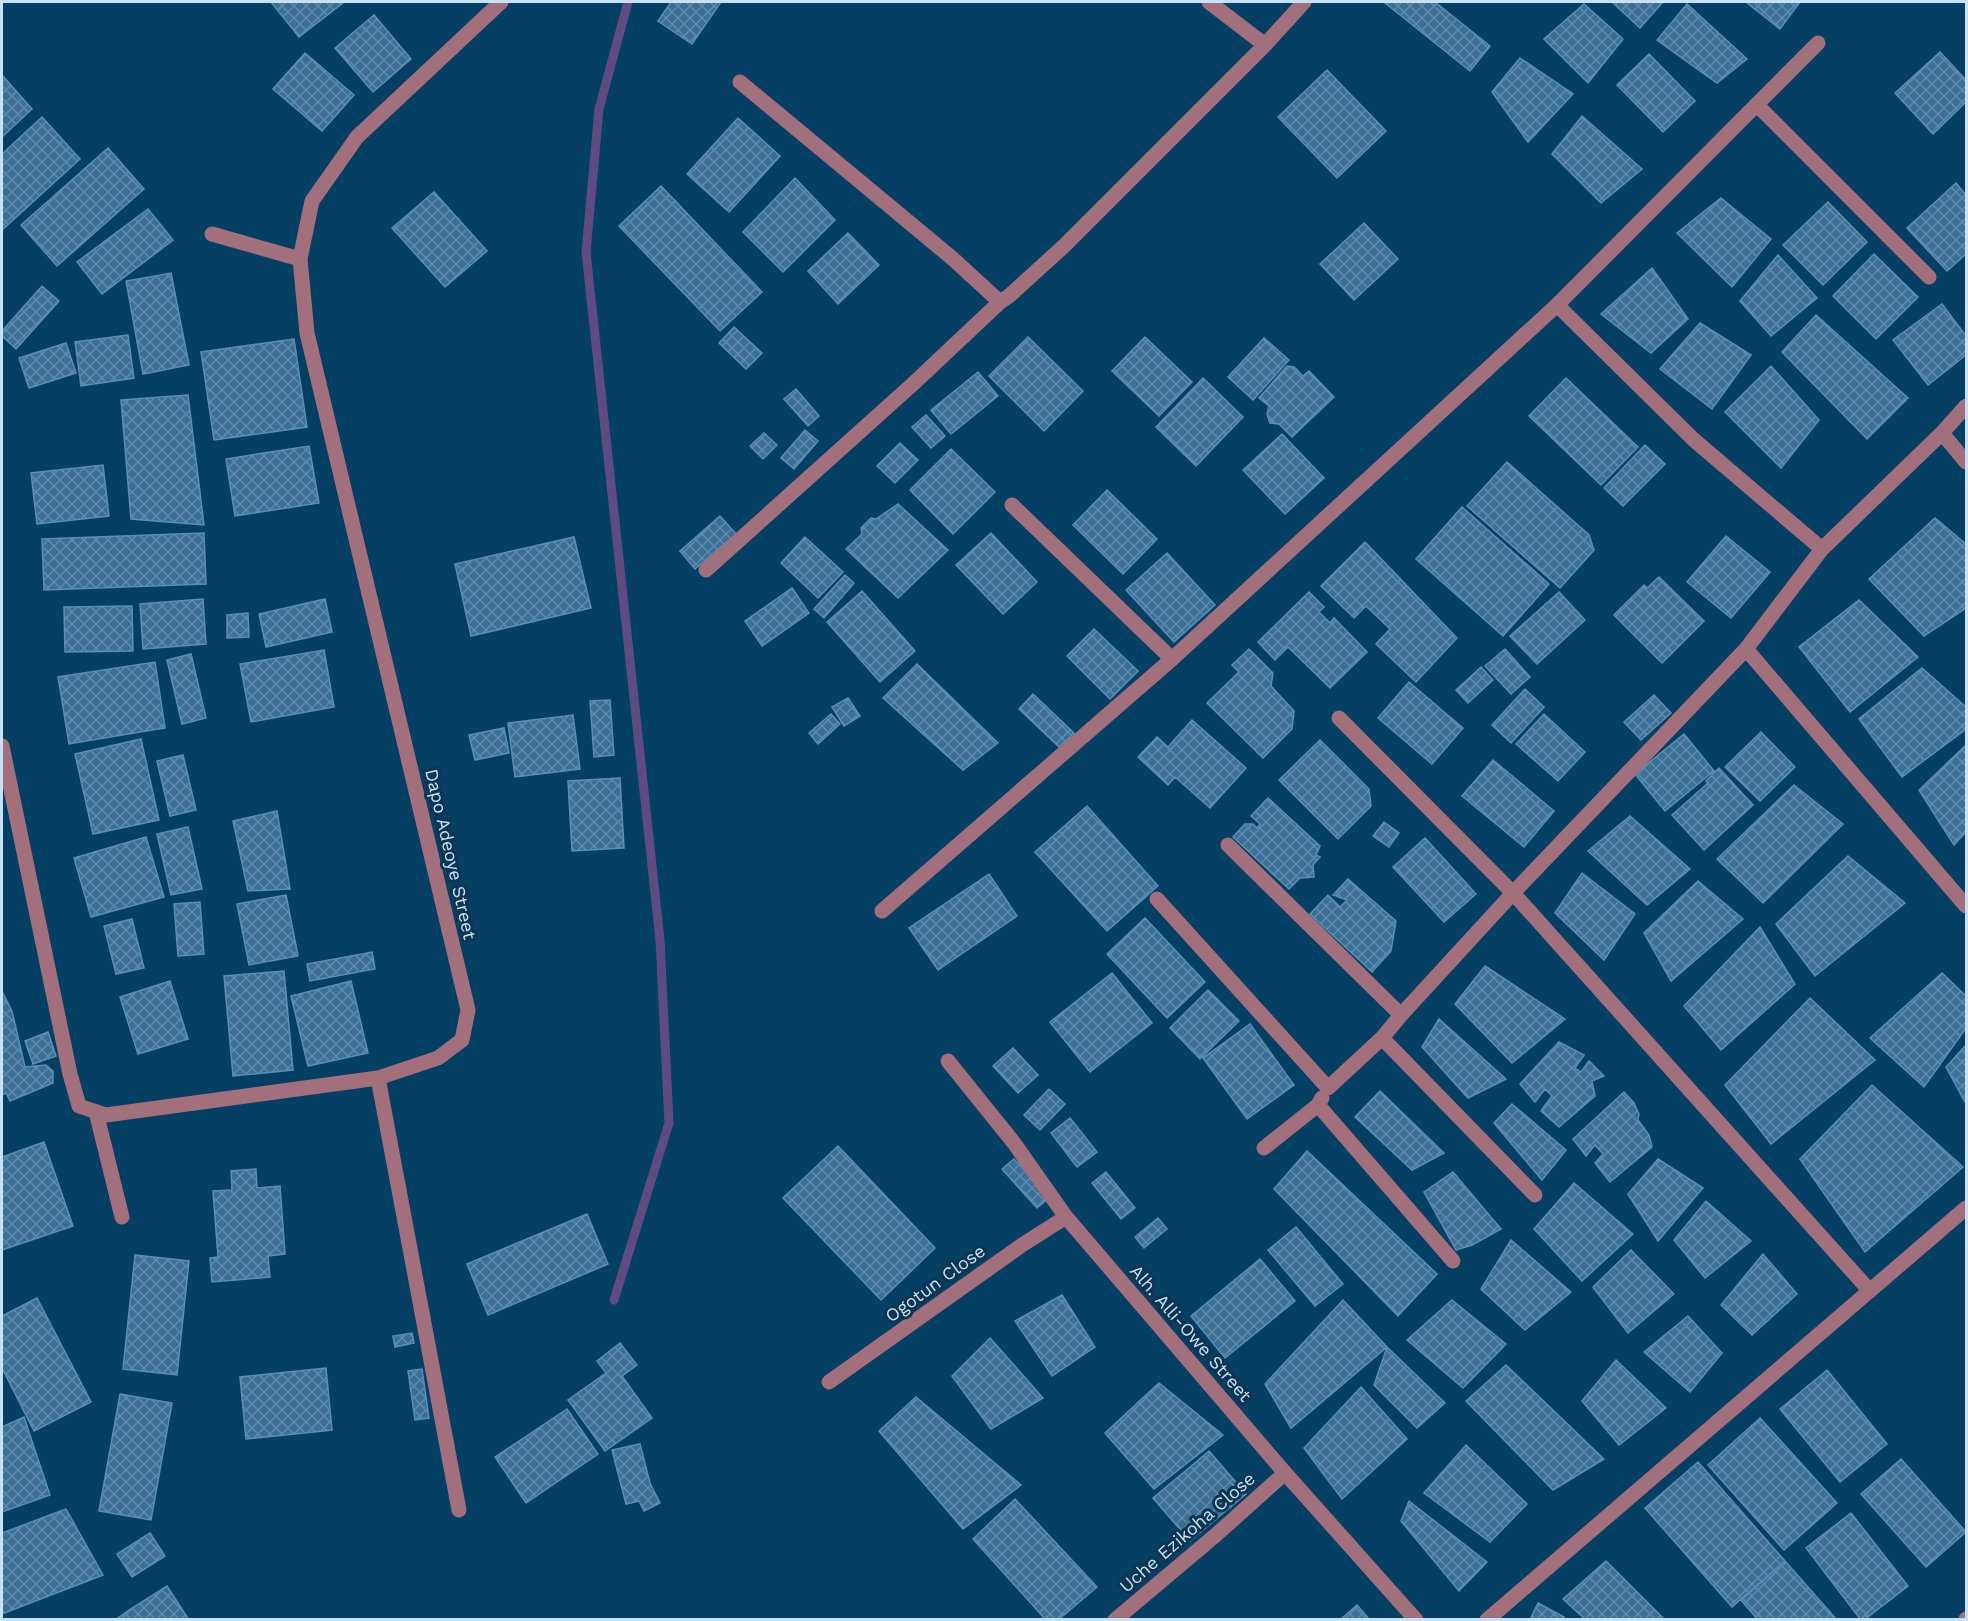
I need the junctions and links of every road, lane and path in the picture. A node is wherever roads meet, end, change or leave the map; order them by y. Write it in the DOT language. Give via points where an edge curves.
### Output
graph roads {
  1 [pos="501,2"];
  2 [pos="1209,2"];
  3 [pos="1304,2"];
  4 [pos="1818,43"];
  5 [pos="1265,45"];
  6 [pos="740,82"];
  7 [pos="1757,105"];
  8 [pos="212,234"];
  9 [pos="300,259"];
  10 [pos="1929,277"];
  11 [pos="1000,302"];
  12 [pos="1557,305"];
  13 [pos="1966,406"];
  14 [pos="1942,433"];
  15 [pos="1966,462"];
  16 [pos="1012,505"];
  17 [pos="1822,549"];
  18 [pos="706,570"];
  19 [pos="1746,649"];
  20 [pos="1172,659"];
  21 [pos="1339,718"];
  22 [pos="2,746"];
  23 [pos="1228,845"];
  24 [pos="1513,893"];
  25 [pos="1157,899"];
  26 [pos="1966,906"];
  27 [pos="882,911"];
  28 [pos="1401,1015"];
  29 [pos="1382,1038"];
  30 [pos="948,1061"];
  31 [pos="378,1078"];
  32 [pos="1328,1088"];
  33 [pos="1318,1105"];
  34 [pos="96,1112"];
  35 [pos="1264,1148"];
  36 [pos="1535,1195"];
  37 [pos="1966,1208"];
  38 [pos="122,1217"];
  39 [pos="1066,1217"];
  40 [pos="1453,1261"];
  41 [pos="1870,1291"];
  42 [pos="829,1382"];
  43 [pos="1285,1473"];
  44 [pos="459,1510"];
  45 [pos="1114,1620"];
  46 [pos="1416,1620"];
  47 [pos="1487,1620"];
  1 -- 9 [label="street, Dapo Adeoye Street" via="357,137 312,201"];
  2 -- 5 [label="street"];
  3 -- 5 [label="street"];
  4 -- 7 [label="street"];
  5 -- 11 [label="street" via="1064,246"];
  6 -- 11 [label="street"];
  7 -- 10 [label="street"];
  7 -- 12 [label="street"];
  8 -- 9 [label="street"];
  9 -- 31 [label="street, Dapo Adeoye Street" via="307,333 468,1010 462,1040 438,1058"];
  11 -- 18 [label="street"];
  12 -- 17 [label="street" via="1694,440"];
  12 -- 20 [label="street"];
  13 -- 14 [label="street"];
  14 -- 15 [label="street"];
  14 -- 17 [label="street"];
  16 -- 20 [label="street"];
  17 -- 19 [label="street"];
  19 -- 24 [label="street"];
  19 -- 26 [label="street"];
  20 -- 27 [label="street"];
  21 -- 24 [label="street"];
  22 -- 34 [label="street" via="70,1074 79,1106"];
  23 -- 28 [label="street"];
  24 -- 28 [label="street"];
  24 -- 41 [label="street"];
  25 -- 32 [label="street"];
  28 -- 29 [label="street"];
  29 -- 32 [label="street"];
  29 -- 36 [label="street"];
  30 -- 39 [label="street, Alh. Alli-Owe Street" via="1014,1143"];
  31 -- 34 [label="street, Dapo Adeoye Street" via="106,1115"];
  31 -- 44 [label="street"];
  32 -- 33 [label="street"];
  33 -- 35 [label="street"];
  33 -- 40 [label="street"];
  34 -- 38 [label="street"];
  37 -- 41 [label="street"];
  39 -- 42 [label="street, Ogotun Close"];
  39 -- 43 [label="street, Alh. Alli-Owe Street"];
  41 -- 47 [label="street"];
  43 -- 45 [label="street, Uche Ezikoha Close"];
  43 -- 46 [label="street, Alh. Alli-Owe Street"];
}
